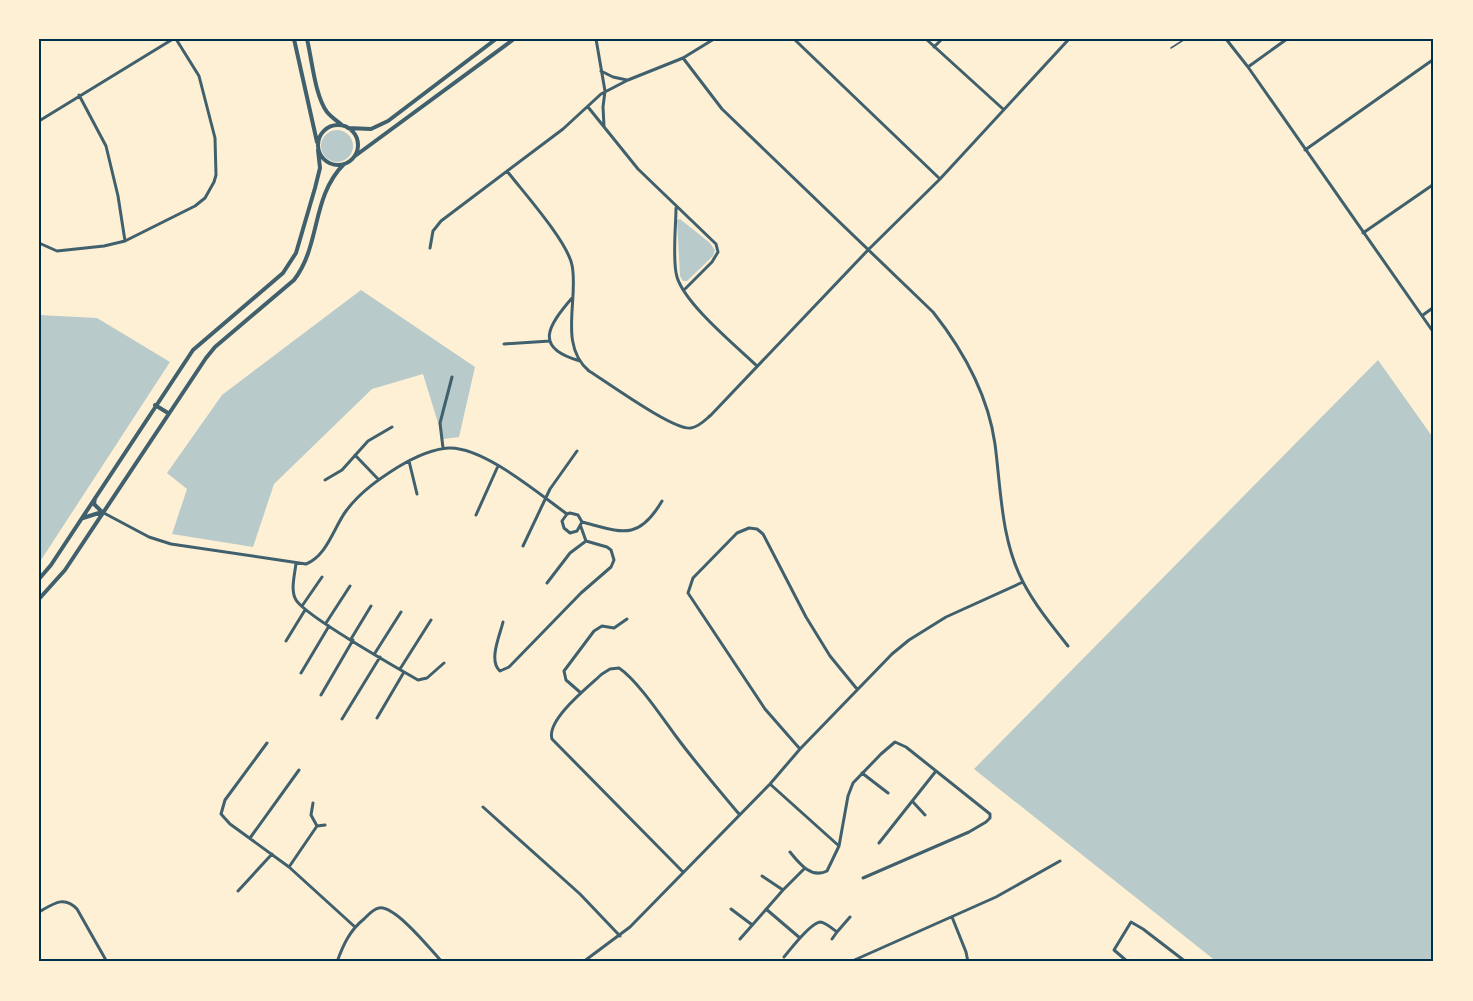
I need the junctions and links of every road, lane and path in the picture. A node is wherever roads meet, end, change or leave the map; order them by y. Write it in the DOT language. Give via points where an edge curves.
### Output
graph roads {
  1 [pos="174,39"];
  2 [pos="294,39"];
  3 [pos="307,39"];
  4 [pos="496,39"];
  5 [pos="514,39"];
  6 [pos="596,39"];
  7 [pos="714,39"];
  8 [pos="794,39"];
  9 [pos="926,39"];
  10 [pos="942,39"];
  11 [pos="1069,39"];
  12 [pos="1185,39"];
  13 [pos="1226,39"];
  14 [pos="1287,39"];
  15 [pos="934,47"];
  16 [pos="1171,48"];
  17 [pos="682,58"];
  18 [pos="1434,59"];
  19 [pos="1248,67"];
  20 [pos="601,71"];
  21 [pos="628,80"];
  22 [pos="605,91"];
  23 [pos="79,95"];
  24 [pos="588,107"];
  25 [pos="1004,109"];
  26 [pos="39,121"];
  27 [pos="342,125"];
  28 [pos="604,127"];
  29 [pos="348,128"];
  30 [pos="318,143"];
  31 [pos="318,150"];
  32 [pos="1305,150"];
  33 [pos="355,156"];
  34 [pos="344,164"];
  35 [pos="507,171"];
  36 [pos="940,179"];
  37 [pos="1434,184"];
  38 [pos="676,208"];
  39 [pos="1363,233"];
  40 [pos="125,241"];
  41 [pos="39,243"];
  42 [pos="430,248"];
  43 [pos="868,250"];
  44 [pos="684,290"];
  45 [pos="573,296"];
  46 [pos="1434,308"];
  47 [pos="1422,315"];
  48 [pos="1434,333"];
  49 [pos="550,341"];
  50 [pos="504,344"];
  51 [pos="580,362"];
  52 [pos="757,366"];
  53 [pos="452,377"];
  54 [pos="155,405"];
  55 [pos="168,413"];
  56 [pos="392,427"];
  57 [pos="443,449"];
  58 [pos="576,451"];
  59 [pos="356,455"];
  60 [pos="409,461"];
  61 [pos="498,466"];
  62 [pos="378,479"];
  63 [pos="325,480"];
  64 [pos="417,494"];
  65 [pos="96,495"];
  66 [pos="545,499"];
  67 [pos="662,501"];
  68 [pos="102,512"];
  69 [pos="567,514"];
  70 [pos="476,515"];
  71 [pos="80,521"];
  72 [pos="582,522"];
  73 [pos="581,527"];
  74 [pos="586,541"];
  75 [pos="523,546"];
  76 [pos="296,563"];
  77 [pos="322,577"];
  78 [pos="39,579"];
  79 [pos="1023,582"];
  80 [pos="547,584"];
  81 [pos="350,586"];
  82 [pos="39,599"];
  83 [pos="371,606"];
  84 [pos="304,608"];
  85 [pos="402,612"];
  86 [pos="627,619"];
  87 [pos="430,620"];
  88 [pos="503,622"];
  89 [pos="328,625"];
  90 [pos="352,640"];
  91 [pos="286,641"];
  92 [pos="1068,646"];
  93 [pos="375,654"];
  94 [pos="380,657"];
  95 [pos="444,663"];
  96 [pos="402,671"];
  97 [pos="301,672"];
  98 [pos="857,689"];
  99 [pos="581,693"];
  100 [pos="321,695"];
  101 [pos="376,718"];
  102 [pos="342,719"];
  103 [pos="267,743"];
  104 [pos="800,749"];
  105 [pos="299,770"];
  106 [pos="936,771"];
  107 [pos="862,772"];
  108 [pos="770,784"];
  109 [pos="888,792"];
  110 [pos="913,802"];
  111 [pos="313,803"];
  112 [pos="483,807"];
  113 [pos="739,814"];
  114 [pos="925,815"];
  115 [pos="325,825"];
  116 [pos="317,826"];
  117 [pos="250,838"];
  118 [pos="879,843"];
  119 [pos="839,846"];
  120 [pos="790,852"];
  121 [pos="272,854"];
  122 [pos="1060,861"];
  123 [pos="289,867"];
  124 [pos="804,869"];
  125 [pos="683,872"];
  126 [pos="762,876"];
  127 [pos="863,878"];
  128 [pos="783,890"];
  129 [pos="238,891"];
  130 [pos="731,909"];
  131 [pos="766,909"];
  132 [pos="39,912"];
  133 [pos="850,917"];
  134 [pos="952,917"];
  135 [pos="751,924"];
  136 [pos="355,927"];
  137 [pos="837,932"];
  138 [pos="620,936"];
  139 [pos="800,938"];
  140 [pos="740,939"];
  141 [pos="832,939"];
  142 [pos="784,957"];
  143 [pos="107,962"];
  144 [pos="337,962"];
  145 [pos="442,962"];
  146 [pos="583,962"];
  147 [pos="850,962"];
  148 [pos="968,962"];
  149 [pos="1128,962"];
  150 [pos="1186,962"];
  1 -- 23 [label="street"];
  1 -- 40 [label="street" via="199,76 204,92 215,138 214,182 195,207"];
  2 -- 30 [label="street"];
  3 -- 27 [label="street" via="324,107"];
  4 -- 29 [label="street" via="388,121 371,129"];
  5 -- 33 [label="street"];
  6 -- 20 [label="street"];
  7 -- 17 [label="street"];
  8 -- 36 [label="street"];
  9 -- 15 [label="street"];
  10 -- 15 [label="street"];
  11 -- 25 [label="street"];
  12 -- 16 [label="lane"];
  13 -- 19 [label="street"];
  14 -- 19 [label="street"];
  15 -- 25 [label="street"];
  17 -- 21 [label="street"];
  17 -- 43 [label="street" via="722,109"];
  18 -- 32 [label="street"];
  19 -- 32 [label="street"];
  20 -- 21 [label="street"];
  20 -- 22 [label="street"];
  21 -- 22 [label="street"];
  22 -- 24 [label="street"];
  22 -- 28 [label="street"];
  23 -- 26 [label="street"];
  23 -- 40 [label="street" via="106,146"];
  24 -- 28 [label="street"];
  24 -- 35 [label="street"];
  25 -- 36 [label="street"];
  27 -- 29 [label="street"];
  27 -- 30 [label="street" via="329,127 319,136"];
  28 -- 38 [label="street"];
  29 -- 33 [label="street" via="357,138"];
  30 -- 31 [label="street"];
  31 -- 34 [label="street" via="320,157 331,164"];
  31 -- 54 [label="street" via="320,168 291,264 193,350"];
  32 -- 39 [label="street"];
  33 -- 34 [label="street"];
  34 -- 55 [label="street" via="324,194 302,269 215,347"];
  35 -- 42 [label="street" via="441,221 433,231"];
  35 -- 45 [label="street" via="566,249 572,266"];
  36 -- 43 [label="street"];
  37 -- 39 [label="street"];
  38 -- 44 [label="street" via="676,270"];
  38 -- 44 [label="street" via="718,248 712,262"];
  39 -- 47 [label="street"];
  40 -- 41 [label="street" via="57,251"];
  43 -- 52 [label="street"];
  43 -- 79 [label="street" via="933,312 975,379 994,441 1005,527"];
  44 -- 52 [label="street"];
  45 -- 49 [label="street" via="554,321"];
  45 -- 51 [label="street" via="572,332"];
  46 -- 47 [label="street"];
  47 -- 48 [label="street"];
  49 -- 50 [label="street"];
  49 -- 51 [label="street" via="557,352"];
  51 -- 52 [label="street" via="662,418 690,429 711,415"];
  53 -- 57 [label="street" via="440,423"];
  54 -- 55 [label="street"];
  54 -- 65 [label="street"];
  55 -- 68 [label="street"];
  56 -- 59 [label="street" via="368,441"];
  57 -- 60 [label="street"];
  57 -- 61 [label="street" via="462,449"];
  58 -- 66 [label="street"];
  59 -- 62 [label="street"];
  59 -- 63 [label="street"];
  60 -- 62 [label="street"];
  60 -- 64 [label="street"];
  61 -- 66 [label="street"];
  61 -- 70 [label="street"];
  62 -- 76 [label="street" via="347,509 321,554 311,562"];
  65 -- 68 [label="street" via="94,504"];
  65 -- 71 [label="street"];
  66 -- 69 [label="street"];
  66 -- 75 [label="street"];
  67 -- 72 [label="street" via="655,513 632,532"];
  68 -- 71 [label="street"];
  68 -- 76 [label="street" via="171,544"];
  68 -- 82 [label="street" via="65,570"];
  69 -- 72 [label="street" via="578,515"];
  69 -- 73 [label="street" via="562,521 566,531 574,533"];
  71 -- 78 [label="street"];
  72 -- 73 [label="street"];
  73 -- 74 [label="street"];
  74 -- 80 [label="street" via="570,553"];
  74 -- 88 [label="street" via="611,550 614,560 610,567 509,667 500,671 494,660"];
  76 -- 84 [label="street" via="294,594"];
  77 -- 84 [label="street"];
  79 -- 92 [label="street"];
  79 -- 98 [label="street" via="927,628 892,654"];
  81 -- 89 [label="street"];
  83 -- 90 [label="street"];
  84 -- 89 [label="street"];
  84 -- 91 [label="street"];
  85 -- 93 [label="street"];
  86 -- 99 [label="street" via="614,628 602,626 594,631 564,671 566,680"];
  87 -- 96 [label="street"];
  89 -- 90 [label="street"];
  89 -- 97 [label="street"];
  90 -- 93 [label="street"];
  90 -- 100 [label="street"];
  93 -- 94 [label="street"];
  94 -- 96 [label="street"];
  94 -- 102 [label="street"];
  95 -- 96 [label="street" via="423,680"];
  96 -- 101 [label="street"];
  98 -- 104 [label="street"];
  98 -- 104 [label="street" via="806,617 763,534 749,528 737,533 693,578 688,593 765,709"];
  99 -- 113 [label="street" via="610,669 622,670"];
  99 -- 125 [label="street" via="554,724 552,739"];
  103 -- 117 [label="street" via="221,810 223,818"];
  104 -- 108 [label="street"];
  105 -- 117 [label="street"];
  106 -- 107 [label="street" via="895,742"];
  106 -- 110 [label="street"];
  106 -- 127 [label="street" via="988,812 990,818 969,832"];
  107 -- 109 [label="street"];
  107 -- 119 [label="street" via="850,790"];
  108 -- 113 [label="street"];
  108 -- 119 [label="street"];
  110 -- 114 [label="street"];
  110 -- 118 [label="street"];
  111 -- 116 [label="street" via="311,815"];
  112 -- 138 [label="street" via="580,894"];
  113 -- 125 [label="street"];
  115 -- 116 [label="street"];
  116 -- 123 [label="street"];
  117 -- 121 [label="street"];
  119 -- 124 [label="street" via="827,871"];
  120 -- 124 [label="street"];
  121 -- 123 [label="street"];
  121 -- 129 [label="street"];
  122 -- 134 [label="street"];
  123 -- 136 [label="street"];
  124 -- 128 [label="street"];
  125 -- 138 [label="street"];
  126 -- 128 [label="street"];
  128 -- 131 [label="street"];
  130 -- 135 [label="street"];
  131 -- 135 [label="street"];
  131 -- 139 [label="street"];
  132 -- 143 [label="street" via="61,901 72,904"];
  133 -- 137 [label="street"];
  134 -- 147 [label="street"];
  134 -- 148 [label="street"];
  135 -- 140 [label="street"];
  136 -- 144 [label="street"];
  136 -- 145 [label="street" via="375,909 386,909 399,917"];
  137 -- 139 [label="street" via="818,922"];
  137 -- 141 [label="street"];
  138 -- 146 [label="street"];
  139 -- 142 [label="street"];
  149 -- 150 [label="street" via="1114,950 1131,922"];
}
